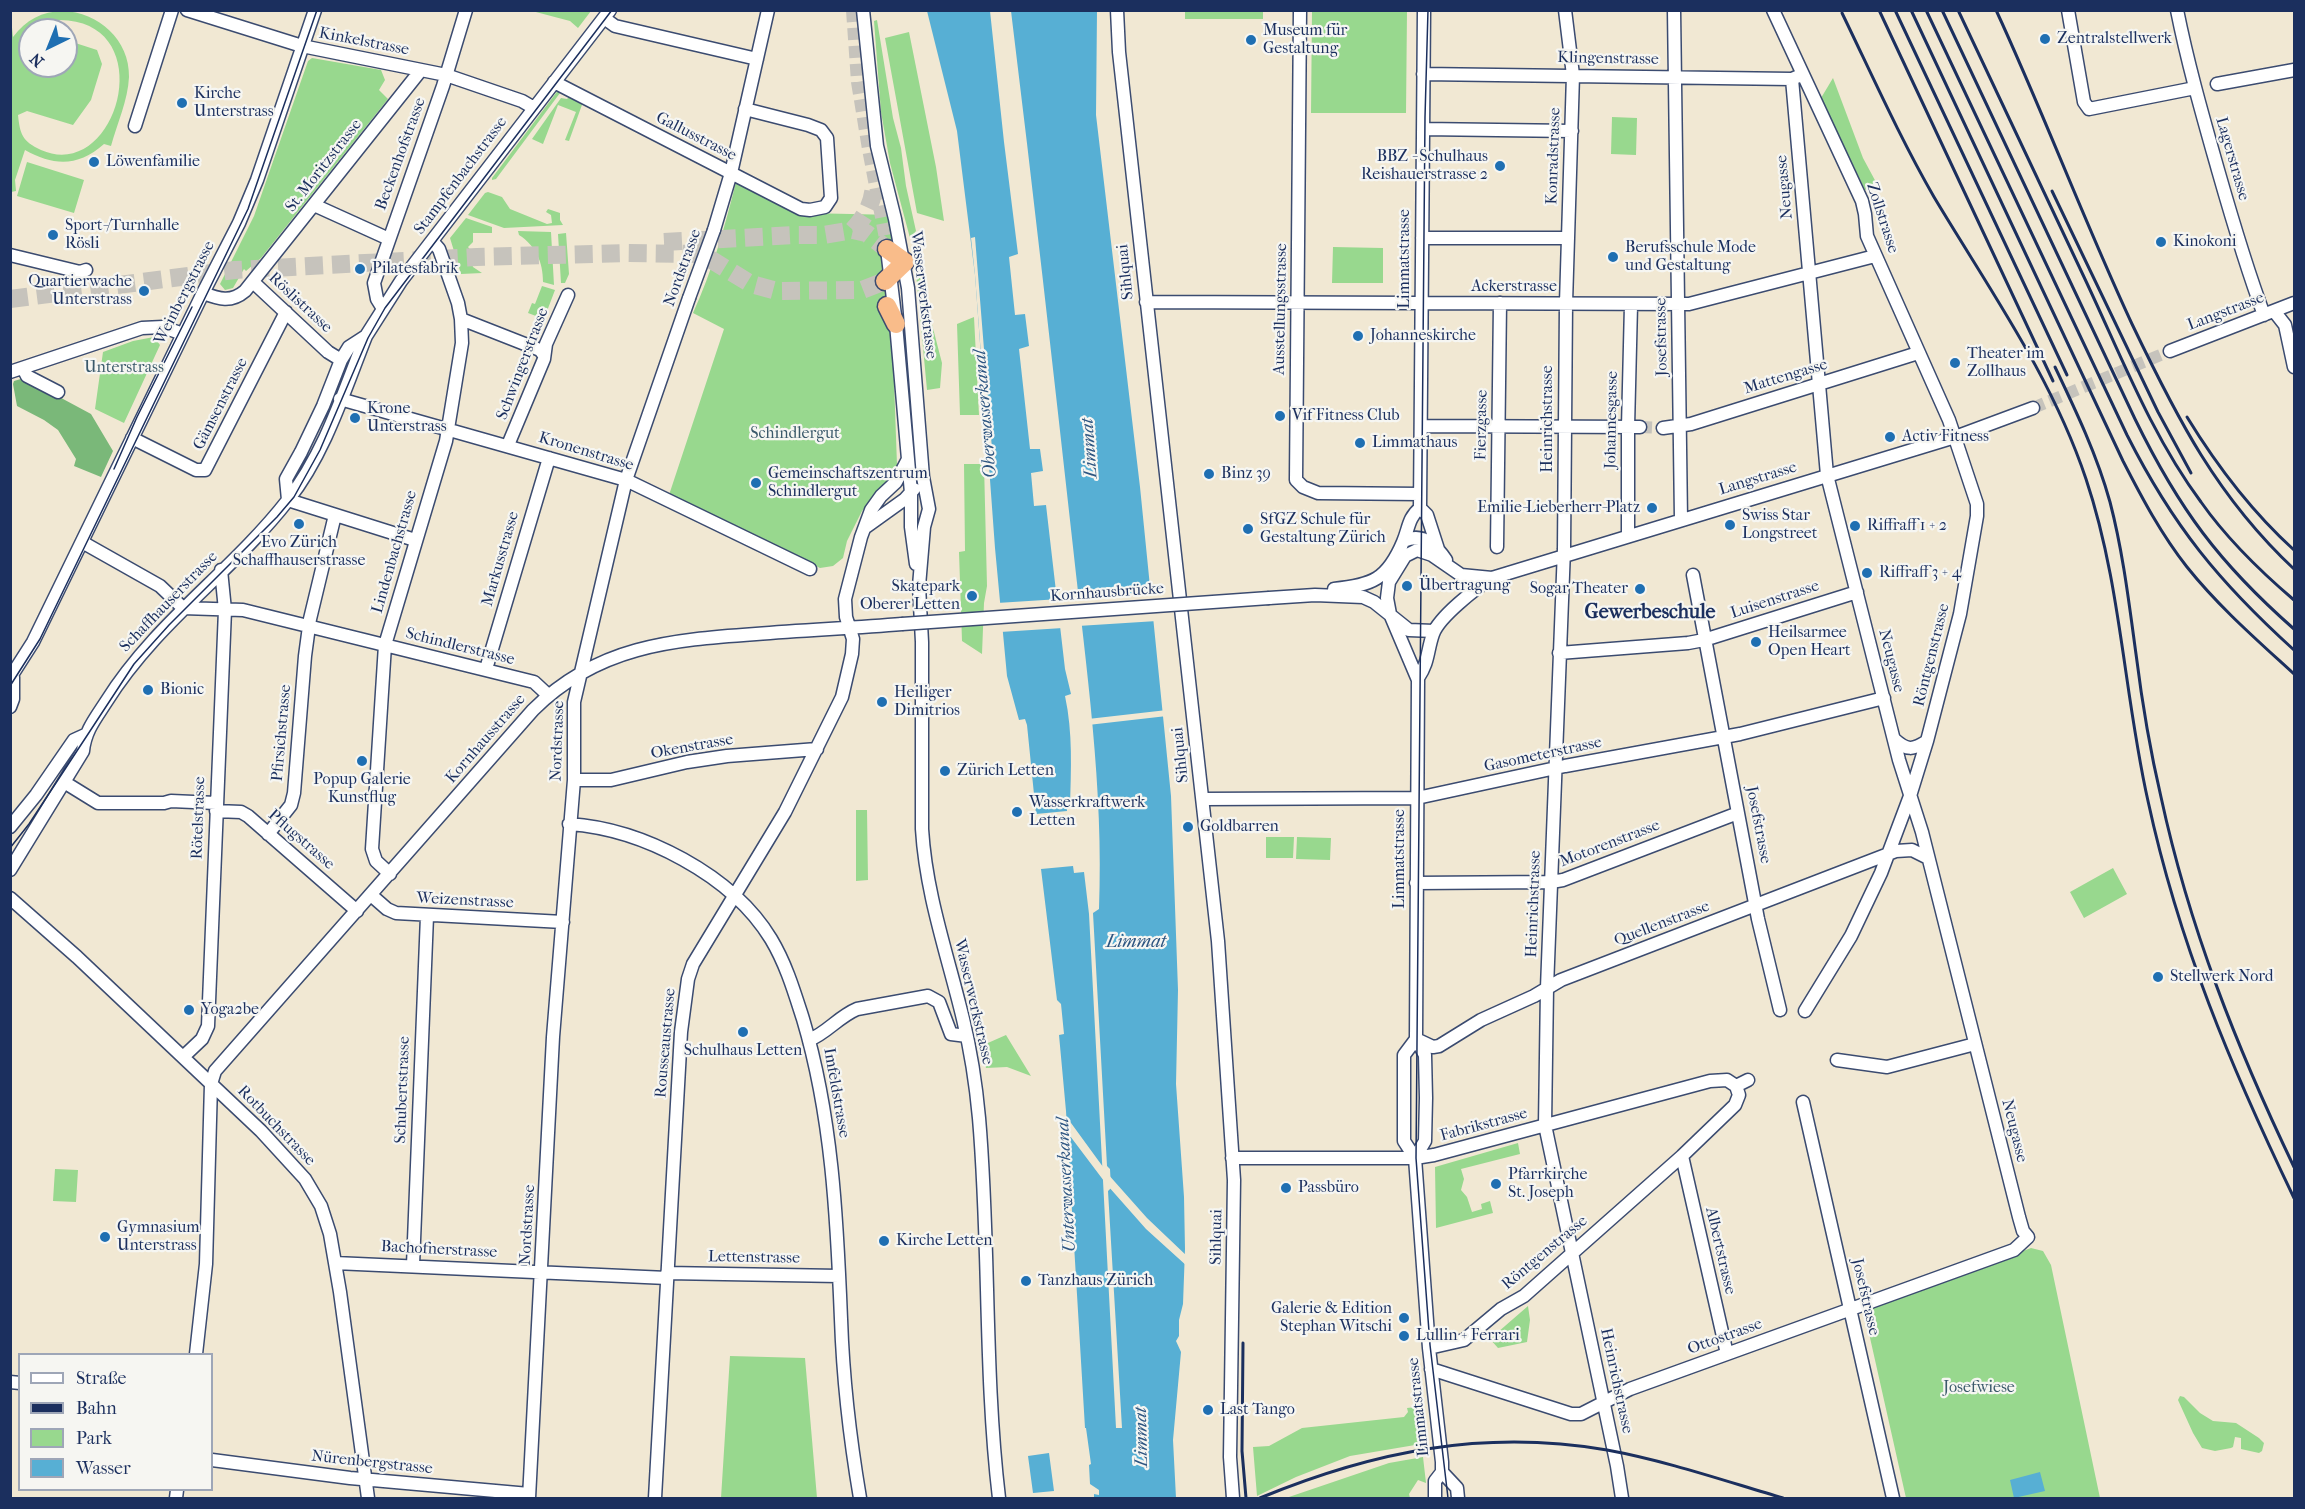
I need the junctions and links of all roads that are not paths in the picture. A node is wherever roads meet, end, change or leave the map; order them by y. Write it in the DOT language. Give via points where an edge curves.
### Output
graph roads {
  1 [pos="172,10"];
  2 [pos="188,10"];
  3 [pos="315,10"];
  4 [pos="466,10"];
  5 [pos="768,10"];
  6 [pos="863,10"];
  7 [pos="1117,10"];
  8 [pos="1300,10"];
  9 [pos="1424,10"];
  10 [pos="1565,10"];
  11 [pos="1674,10"];
  12 [pos="1773,10"];
  13 [pos="2068,10"];
  14 [pos="2177,10"];
  15 [pos="607,14"];
  16 [pos="302,46"];
  17 [pos="758,59"];
  18 [pos="421,70"];
  19 [pos="2295,70"];
  20 [pos="1423,74"];
  21 [pos="446,75"];
  22 [pos="1573,75"];
  23 [pos="1675,76"];
  24 [pos="1797,76"];
  25 [pos="554,82"];
  26 [pos="2217,84"];
  27 [pos="2195,88"];
  28 [pos="534,108"];
  29 [pos="745,109"];
  30 [pos="135,126"];
  31 [pos="1423,129"];
  32 [pos="1572,131"];
  33 [pos="731,173"];
  34 [pos="314,205"];
  35 [pos="1422,238"];
  36 [pos="1568,238"];
  37 [pos="389,239"];
  38 [pos="432,242"];
  39 [pos="887,249"];
  40 [pos="10,255"];
  41 [pos="1875,256"];
  42 [pos="904,262"];
  43 [pos="86,270"];
  44 [pos="1809,274"];
  45 [pos="888,280"];
  46 [pos="253,282"];
  47 [pos="203,293"];
  48 [pos="568,295"];
  49 [pos="1146,302"];
  50 [pos="1298,302"];
  51 [pos="1421,303"];
  52 [pos="1500,303"];
  53 [pos="1566,303"];
  54 [pos="2295,303"];
  55 [pos="1678,304"];
  56 [pos="1632,305"];
  57 [pos="887,306"];
  58 [pos="382,307"];
  59 [pos="286,312"];
  60 [pos="2269,313"];
  61 [pos="461,319"];
  62 [pos="896,324"];
  63 [pos="183,334"];
  64 [pos="366,336"];
  65 [pos="2170,351"];
  66 [pos="543,354"];
  67 [pos="1918,354"];
  68 [pos="341,360"];
  69 [pos="2295,367"];
  70 [pos="17,370"];
  71 [pos="1819,384"];
  72 [pos="58,387"];
  73 [pos="340,399"];
  74 [pos="2033,408"];
  75 [pos="1421,426"];
  76 [pos="1499,426"];
  77 [pos="1565,426"];
  78 [pos="1634,427"];
  79 [pos="1680,427"];
  80 [pos="1663,428"];
  81 [pos="448,429"];
  82 [pos="1955,437"];
  83 [pos="132,438"];
  84 [pos="508,445"];
  85 [pos="549,458"];
  86 [pos="907,461"];
  87 [pos="1827,475"];
  88 [pos="923,477"];
  89 [pos="626,480"];
  90 [pos="890,489"];
  91 [pos="911,493"];
  92 [pos="1420,494"];
  93 [pos="288,500"];
  94 [pos="1420,508"];
  95 [pos="335,515"];
  96 [pos="880,517"];
  97 [pos="1681,519"];
  98 [pos="866,527"];
  99 [pos="917,527"];
  100 [pos="1629,536"];
  101 [pos="415,540"];
  102 [pos="82,542"];
  103 [pos="1404,542"];
  104 [pos="1497,547"];
  105 [pos="1438,549"];
  106 [pos="1564,556"];
  107 [pos="1449,566"];
  108 [pos="810,569"];
  109 [pos="221,570"];
  110 [pos="1693,575"];
  111 [pos="1492,578"];
  112 [pos="1857,592"];
  113 [pos="1315,595"];
  114 [pos="183,608"];
  115 [pos="225,610"];
  116 [pos="1389,614"];
  117 [pos="902,624"];
  118 [pos="310,626"];
  119 [pos="850,627"];
  120 [pos="1434,631"];
  121 [pos="1704,640"];
  122 [pos="385,645"];
  123 [pos="1560,653"];
  124 [pos="486,669"];
  125 [pos="582,672"];
  126 [pos="12,677"];
  127 [pos="1418,678"];
  128 [pos="548,695"];
  129 [pos="1884,698"];
  130 [pos="10,707"];
  131 [pos="85,735"];
  132 [pos="1724,736"];
  133 [pos="1894,739"];
  134 [pos="1927,741"];
  135 [pos="817,749"];
  136 [pos="1555,768"];
  137 [pos="574,780"];
  138 [pos="64,782"];
  139 [pos="1910,796"];
  140 [pos="1417,798"];
  141 [pos="1203,799"];
  142 [pos="216,807"];
  143 [pos="1738,813"];
  144 [pos="569,824"];
  145 [pos="10,827"];
  146 [pos="268,834"];
  147 [pos="1889,854"];
  148 [pos="1928,858"];
  149 [pos="10,870"];
  150 [pos="390,874"];
  151 [pos="1551,882"];
  152 [pos="1416,883"];
  153 [pos="371,895"];
  154 [pos="735,897"];
  155 [pos="10,898"];
  156 [pos="1756,906"];
  157 [pos="357,911"];
  158 [pos="427,916"];
  159 [pos="562,922"];
  160 [pos="1547,988"];
  161 [pos="1780,1010"];
  162 [pos="1804,1011"];
  163 [pos="967,1035"];
  164 [pos="1416,1039"];
  165 [pos="809,1040"];
  166 [pos="1975,1044"];
  167 [pos="183,1057"];
  168 [pos="1837,1060"];
  169 [pos="1742,1083"];
  170 [pos="211,1084"];
  171 [pos="1803,1102"];
  172 [pos="1545,1125"];
  173 [pos="1682,1156"];
  174 [pos="1232,1158"];
  175 [pos="1415,1158"];
  176 [pos="2028,1237"];
  177 [pos="1572,1254"];
  178 [pos="335,1263"];
  179 [pos="413,1265"];
  180 [pos="542,1272"];
  181 [pos="667,1275"];
  182 [pos="839,1276"];
  183 [pos="1851,1310"];
  184 [pos="1429,1348"];
  185 [pos="196,1353"];
  186 [pos="1727,1353"];
  187 [pos="1431,1369"];
  188 [pos="1603,1404"];
  189 [pos="213,1460"];
  190 [pos="1442,1473"];
  191 [pos="365,1479"];
  192 [pos="529,1496"];
  193 [pos="368,1498"];
  194 [pos="655,1498"];
  195 [pos="860,1498"];
  196 [pos="999,1498"];
  197 [pos="1233,1498"];
  198 [pos="1435,1498"];
  199 [pos="1458,1498"];
  200 [pos="1622,1498"];
  201 [pos="1893,1498"];
  1 -- 30 [label="street"];
  2 -- 16 [label="street, Kinkelstrasse"];
  3 -- 16 [label="street, Weinbergstrasse"];
  4 -- 21 [label="street, Beckenhofstrasse"];
  5 -- 17 [label="street, Nordstrasse"];
  6 -- 42 [label="street, Wasserwerkstrasse" via="877,146"];
  7 -- 49 [label="street, Sihlquai"];
  8 -- 50 [label="street, Ausstellungsstrasse"];
  9 -- 20 [label="street, Limmatstrasse"];
  10 -- 22 [label="street, Konradstrasse"];
  11 -- 23 [label="street, Josefstrasse"];
  12 -- 24 [label="street, Zollstrasse"];
  13 -- 27 [label="street" via="2084,102 2089,109"];
  14 -- 27 [label="street, Lagerstrasse"];
  15 -- 17 [label="street" via="615,26"];
  15 -- 25 [label="street, Stampfenbachstrasse"];
  16 -- 18 [label="street, Kinkelstrasse"];
  16 -- 47 [label="street, Weinbergstrasse" via="239,223"];
  17 -- 29 [label="street, Nordstrasse"];
  18 -- 21 [label="street, Kinkelstrasse"];
  18 -- 34 [label="street, St. Moritzstrasse"];
  19 -- 26 [label="street"];
  20 -- 22 [label="street, Klingenstrasse"];
  20 -- 31 [label="street, Limmatstrasse"];
  21 -- 28 [label="street, Kinkelstrasse"];
  21 -- 37 [label="street, Beckenhofstrasse"];
  22 -- 23 [label="street, Klingenstrasse"];
  22 -- 32 [label="street, Konradstrasse"];
  23 -- 24 [label="street, Klingenstrasse"];
  23 -- 55 [label="street, Josefstrasse"];
  24 -- 41 [label="street, Zollstrasse" via="1862,201 1866,235"];
  24 -- 44 [label="street, Neugasse"];
  25 -- 28 [label="street, Stampfenbachstrasse"];
  25 -- 33 [label="street, Gallusstrasse"];
  27 -- 60 [label="street, Lagerstrasse" via="2242,254"];
  28 -- 38 [label="street, Stampfenbachstrasse"];
  29 -- 33 [label="street, Nordstrasse"];
  29 -- 33 [label="street, Gallusstrasse" via="821,130 827,138 831,198 825,207 801,209"];
  31 -- 32 [label="street"];
  31 -- 35 [label="street, Limmatstrasse"];
  32 -- 36 [label="street, Konradstrasse"];
  33 -- 89 [label="street, Nordstrasse, bridge"];
  34 -- 37 [label="street"];
  34 -- 46 [label="street, St. Moritzstrasse"];
  35 -- 36 [label="street"];
  35 -- 51 [label="street, Limmatstrasse"];
  36 -- 53 [label="street, Konradstrasse"];
  37 -- 58 [label="street, Beckenhofstrasse" via="374,283"];
  38 -- 58 [label="street, Stampfenbachstrasse"];
  38 -- 61 [label="street, Lindenbachstrasse" via="439,249"];
  39 -- 42 [label="highway"];
  39 -- 45 [label="street, Wasserwerkstrasse"];
  40 -- 43 [label="street" via="80,272"];
  41 -- 44 [label="street, Ackerstrasse"];
  41 -- 67 [label="street, Zollstrasse"];
  42 -- 45 [label="highway"];
  42 -- 88 [label="street, Wasserwerkstrasse"];
  44 -- 55 [label="street, Ackerstrasse"];
  44 -- 71 [label="street, Neugasse"];
  45 -- 62 [label="street, Wasserwerkstrasse"];
  46 -- 47 [label="street, Röslistrasse" via="230,300"];
  46 -- 59 [label="street, Röslistrasse"];
  47 -- 63 [label="street, Weinbergstrasse"];
  48 -- 66 [label="street, Schwingerstrasse"];
  49 -- 50 [label="street, Ackerstrasse"];
  49 -- 141 [label="street, Sihlquai"];
  50 -- 51 [label="street, Ackerstrasse"];
  50 -- 92 [label="street, Ausstellungsstrasse" via="1296,480 1318,493"];
  51 -- 52 [label="street, Ackerstrasse"];
  51 -- 75 [label="street, Limmatstrasse"];
  52 -- 53 [label="street, Ackerstrasse"];
  52 -- 76 [label="street, Fierzgasse"];
  53 -- 56 [label="street, Ackerstrasse"];
  53 -- 77 [label="street, Heinrichstrasse"];
  54 -- 60 [label="street, Langstrasse"];
  55 -- 56 [label="street, Ackerstrasse"];
  55 -- 79 [label="street, Josefstrasse"];
  56 -- 78 [label="street, Johannesgasse" via="1629,367"];
  57 -- 62 [label="highway"];
  58 -- 64 [label="street, Stampfenbachstrasse"];
  59 -- 68 [label="street, Röslistrasse"];
  59 -- 83 [label="street, Gämsenstrasse" via="205,470 196,470"];
  60 -- 65 [label="street, Langstrasse"];
  60 -- 69 [label="street, Lagerstrasse" via="2285,325"];
  61 -- 66 [label="street"];
  61 -- 81 [label="street, Lindenbachstrasse" via="462,343"];
  62 -- 86 [label="street, Wasserwerkstrasse"];
  63 -- 70 [label="street" via="163,327 142,328"];
  63 -- 83 [label="street, Weinbergstrasse"];
  64 -- 68 [label="street, Stampfenbachstrasse" via="349,347"];
  64 -- 73 [label="street, Schaffhauserstrasse"];
  66 -- 84 [label="street, Schwingerstrasse"];
  67 -- 71 [label="street, Mattengasse"];
  67 -- 82 [label="street, Zollstrasse"];
  68 -- 93 [label="street" via="319,415 286,479"];
  70 -- 72 [label="street" via="35,381"];
  71 -- 79 [label="street, Mattengasse"];
  71 -- 87 [label="street, Neugasse"];
  73 -- 81 [label="street, Kronenstrasse"];
  73 -- 93 [label="street, Schaffhauserstrasse" via="308,468"];
  74 -- 82 [label="street, Langstrasse"];
  75 -- 76 [label="street"];
  75 -- 92 [label="street, Limmatstrasse"];
  76 -- 77 [label="street"];
  76 -- 104 [label="street, Fierzgasse"];
  77 -- 78 [label="street"];
  77 -- 106 [label="street, Heinrichstrasse"];
  78 -- 100 [label="street, Johannesgasse"];
  79 -- 80 [label="street, Mattengasse"];
  79 -- 97 [label="street, Josefstrasse"];
  81 -- 84 [label="street, Kronenstrasse"];
  81 -- 101 [label="street, Lindenbachstrasse"];
  82 -- 87 [label="street, Langstrasse"];
  82 -- 134 [label="street, Röntgenstrasse" via="1977,504 1977,516 1960,614"];
  83 -- 102 [label="street, Weinbergstrasse"];
  84 -- 85 [label="street, Kronenstrasse"];
  85 -- 89 [label="street, Kronenstrasse"];
  85 -- 124 [label="street, Markusstrasse"];
  86 -- 90 [label="street, Rousseaustrasse"];
  86 -- 91 [label="street, Wasserwerkstrasse"];
  87 -- 97 [label="street, Langstrasse"];
  87 -- 112 [label="street, Neugasse"];
  88 -- 91 [label="street"];
  88 -- 99 [label="street, Wasserwerkstrasse" via="929,509"];
  89 -- 108 [label="street, Kronenstrasse"];
  89 -- 125 [label="street, Nordstrasse"];
  90 -- 91 [label="street" via="901,488"];
  90 -- 98 [label="street, Rousseaustrasse" via="871,510"];
  91 -- 96 [label="street"];
  91 -- 99 [label="street, Wasserwerkstrasse"];
  92 -- 94 [label="street, Limmatstrasse"];
  93 -- 95 [label="street"];
  93 -- 109 [label="street, Schaffhauserstrasse"];
  94 -- 103 [label="street" via="1412,515"];
  94 -- 105 [label="street" via="1427,515"];
  95 -- 101 [label="street"];
  95 -- 118 [label="street, Pfirsichstrasse"];
  96 -- 98 [label="street"];
  96 -- 99 [label="street" via="898,515"];
  97 -- 100 [label="street, Langstrasse"];
  98 -- 119 [label="street, Rousseaustrasse" via="846,599"];
  99 -- 163 [label="street, Wasserwerkstrasse" via="924,856 931,900"];
  100 -- 106 [label="street, Langstrasse"];
  101 -- 122 [label="street, Lindenbachstrasse"];
  102 -- 114 [label="street" via="160,586"];
  102 -- 126 [label="street, Weinbergstrasse"];
  103 -- 105 [label="street" via="1411,538 1425,540"];
  103 -- 113 [label="street" via="1374,581"];
  105 -- 107 [label="street"];
  106 -- 111 [label="street, Langstrasse"];
  106 -- 123 [label="street, Heinrichstrasse"];
  107 -- 111 [label="street" via="1461,575"];
  107 -- 116 [label="street" via="1421,550 1408,554 1389,582"];
  109 -- 114 [label="street, Schaffhauserstrasse"];
  109 -- 115 [label="street, Rötelstrasse"];
  110 -- 121 [label="street, Josefstrasse"];
  111 -- 120 [label="street" via="1465,597"];
  112 -- 121 [label="street, Luisenstrasse"];
  112 -- 129 [label="street, Neugasse"];
  113 -- 116 [label="street" via="1363,597"];
  113 -- 117 [label="street, Kornhausbrücke, bridge"];
  114 -- 115 [label="street, Schindlerstrasse"];
  114 -- 131 [label="street, Schaffhauserstrasse" via="122,676"];
  115 -- 118 [label="street, Schindlerstrasse" via="243,610"];
  115 -- 142 [label="street, Rötelstrasse"];
  116 -- 120 [label="street" via="1409,630"];
  116 -- 127 [label="street"];
  117 -- 119 [label="street, Kornhausstrasse"];
  118 -- 122 [label="street, Schindlerstrasse"];
  118 -- 146 [label="street, Pfirsichstrasse" via="304,656 294,793 291,805"];
  119 -- 125 [label="street, Kornhausstrasse" via="665,642"];
  119 -- 135 [label="street, Rousseaustrasse" via="852,654 845,688"];
  120 -- 127 [label="street" via="1426,666"];
  121 -- 123 [label="street, Luisenstrasse"];
  121 -- 132 [label="street, Josefstrasse"];
  122 -- 124 [label="street, Schindlerstrasse"];
  122 -- 150 [label="street, Lindenbachstrasse" via="372,849 376,861"];
  123 -- 136 [label="street, Heinrichstrasse"];
  124 -- 128 [label="street, Schindlerstrasse" via="534,682"];
  125 -- 128 [label="street, Kornhausstrasse"];
  125 -- 137 [label="street, Nordstrasse" via="574,702"];
  126 -- 130 [label="street, Weinbergstrasse"];
  127 -- 140 [label="street, Limmatstrasse"];
  128 -- 150 [label="street, Kornhausstrasse"];
  129 -- 132 [label="street, Gasometerstrasse"];
  129 -- 133 [label="street, Neugasse"];
  131 -- 138 [label="street, Schaffhauserstrasse" via="83,751"];
  131 -- 145 [label="street, Schaffhauserstrasse" via="74,740"];
  132 -- 136 [label="street, Gasometerstrasse"];
  132 -- 143 [label="street, Josefstrasse"];
  133 -- 134 [label="street" via="1907,749"];
  133 -- 139 [label="street, Neugasse"];
  134 -- 139 [label="street, Röntgenstrasse"];
  135 -- 137 [label="street, Okenstrasse" via="693,761 611,780"];
  135 -- 154 [label="street, Rousseaustrasse"];
  136 -- 140 [label="street, Gasometerstrasse"];
  136 -- 151 [label="street, Heinrichstrasse"];
  137 -- 144 [label="street, Nordstrasse"];
  138 -- 142 [label="street, Pflugstrasse" via="98,803 171,801"];
  138 -- 149 [label="street, Schaffhauserstrasse"];
  139 -- 147 [label="street, Röntgenstrasse"];
  139 -- 148 [label="street, Neugasse"];
  140 -- 141 [label="street, Gasometerstrasse"];
  140 -- 152 [label="street, Limmatstrasse"];
  141 -- 174 [label="street, Sihlquai" via="1218,941"];
  142 -- 146 [label="street, Pflugstrasse" via="242,812"];
  142 -- 167 [label="street, Rötelstrasse" via="208,1026 202,1039"];
  143 -- 151 [label="street, Motorenstrasse" via="1568,879"];
  143 -- 156 [label="street, Josefstrasse"];
  144 -- 154 [label="street, Imfeldstrasse" via="600,827 638,838 716,880"];
  144 -- 159 [label="street, Nordstrasse"];
  146 -- 157 [label="street, Pflugstrasse"];
  147 -- 148 [label="street, Quellenstrasse" via="1904,849"];
  147 -- 156 [label="street, Quellenstrasse"];
  147 -- 162 [label="street, Röntgenstrasse" via="1851,936"];
  148 -- 166 [label="street, Neugasse"];
  150 -- 153 [label="street, Kornhausstrasse"];
  151 -- 152 [label="street, Motorenstrasse"];
  151 -- 160 [label="street, Heinrichstrasse"];
  152 -- 164 [label="street, Limmatstrasse"];
  153 -- 157 [label="street, Kornhausstrasse"];
  153 -- 158 [label="street, Weizenstrasse" via="396,913"];
  154 -- 165 [label="street, Imfeldstrasse" via="754,916 783,963"];
  154 -- 181 [label="street, Rousseaustrasse" via="701,950 688,979"];
  155 -- 167 [label="street, Rotbuchstrasse"];
  156 -- 160 [label="street, Quellenstrasse"];
  156 -- 161 [label="street, Josefstrasse"];
  157 -- 170 [label="street, Kornhausstrasse" via="223,1060"];
  158 -- 159 [label="street, Weizenstrasse"];
  158 -- 179 [label="street, Schubertstrasse"];
  159 -- 180 [label="street, Nordstrasse"];
  160 -- 164 [label="street, Quellenstrasse" via="1481,1020 1439,1046"];
  160 -- 172 [label="street, Heinrichstrasse"];
  163 -- 165 [label="street" via="951,1034 939,1002 931,997 856,1009"];
  163 -- 196 [label="street, Wasserwerkstrasse" via="979,1118"];
  164 -- 175 [label="street, Limmatstrasse" via="1425,1055 1426,1098 1425,1141"];
  164 -- 175 [label="street, Limmatstrasse" via="1404,1055 1404,1141"];
  165 -- 182 [label="street, Imfeldstrasse" via="828,1140"];
  166 -- 168 [label="street" via="1887,1067"];
  166 -- 176 [label="street, Neugasse" via="2019,1217"];
  167 -- 170 [label="street, Rotbuchstrasse"];
  169 -- 172 [label="street, Fabrikstrasse" via="1710,1081"];
  169 -- 173 [label="street, Röntgenstrasse" via="1736,1105"];
  170 -- 178 [label="street, Rotbuchstrasse" via="305,1179 321,1206"];
  170 -- 185 [label="street" via="206,1264"];
  171 -- 183 [label="street, Josefstrasse"];
  172 -- 175 [label="street, Fabrikstrasse"];
  172 -- 177 [label="street, Heinrichstrasse"];
  173 -- 177 [label="street, Röntgenstrasse"];
  173 -- 186 [label="street, Albertstrasse"];
  174 -- 175 [label="street, Fabrikstrasse"];
  174 -- 197 [label="street, Sihlquai"];
  175 -- 184 [label="street, Limmatstrasse"];
  176 -- 183 [label="street, Ottostrasse" via="2014,1250"];
  177 -- 184 [label="street, Röntgenstrasse" via="1464,1340"];
  177 -- 188 [label="street, Heinrichstrasse"];
  178 -- 179 [label="street, Bachofnerstrasse"];
  178 -- 191 [label="street, Rotbuchstrasse"];
  179 -- 180 [label="street, Bachofnerstrasse"];
  180 -- 181 [label="street, Lettenstrasse"];
  180 -- 192 [label="street, Nordstrasse"];
  181 -- 182 [label="street, Lettenstrasse"];
  181 -- 194 [label="street, Rousseaustrasse"];
  182 -- 195 [label="street, Imfeldstrasse" via="851,1447"];
  183 -- 186 [label="street, Ottostrasse"];
  183 -- 201 [label="street, Josefstrasse"];
  184 -- 187 [label="street, Limmatstrasse"];
  186 -- 188 [label="street, Ottostrasse" via="1630,1389"];
  187 -- 188 [label="street, Ottostrasse" via="1570,1414 1581,1414"];
  187 -- 190 [label="street, Limmatstrasse"];
  188 -- 200 [label="street, Heinrichstrasse"];
  189 -- 191 [label="street, Nürenbergstrasse"];
  190 -- 198 [label="street, Limmatstrasse" via="1435,1481"];
  190 -- 199 [label="street, Limmatstrasse" via="1457,1488"];
  191 -- 192 [label="street, Nürenbergstrasse"];
  191 -- 193 [label="street, Rotbuchstrasse"];
}
